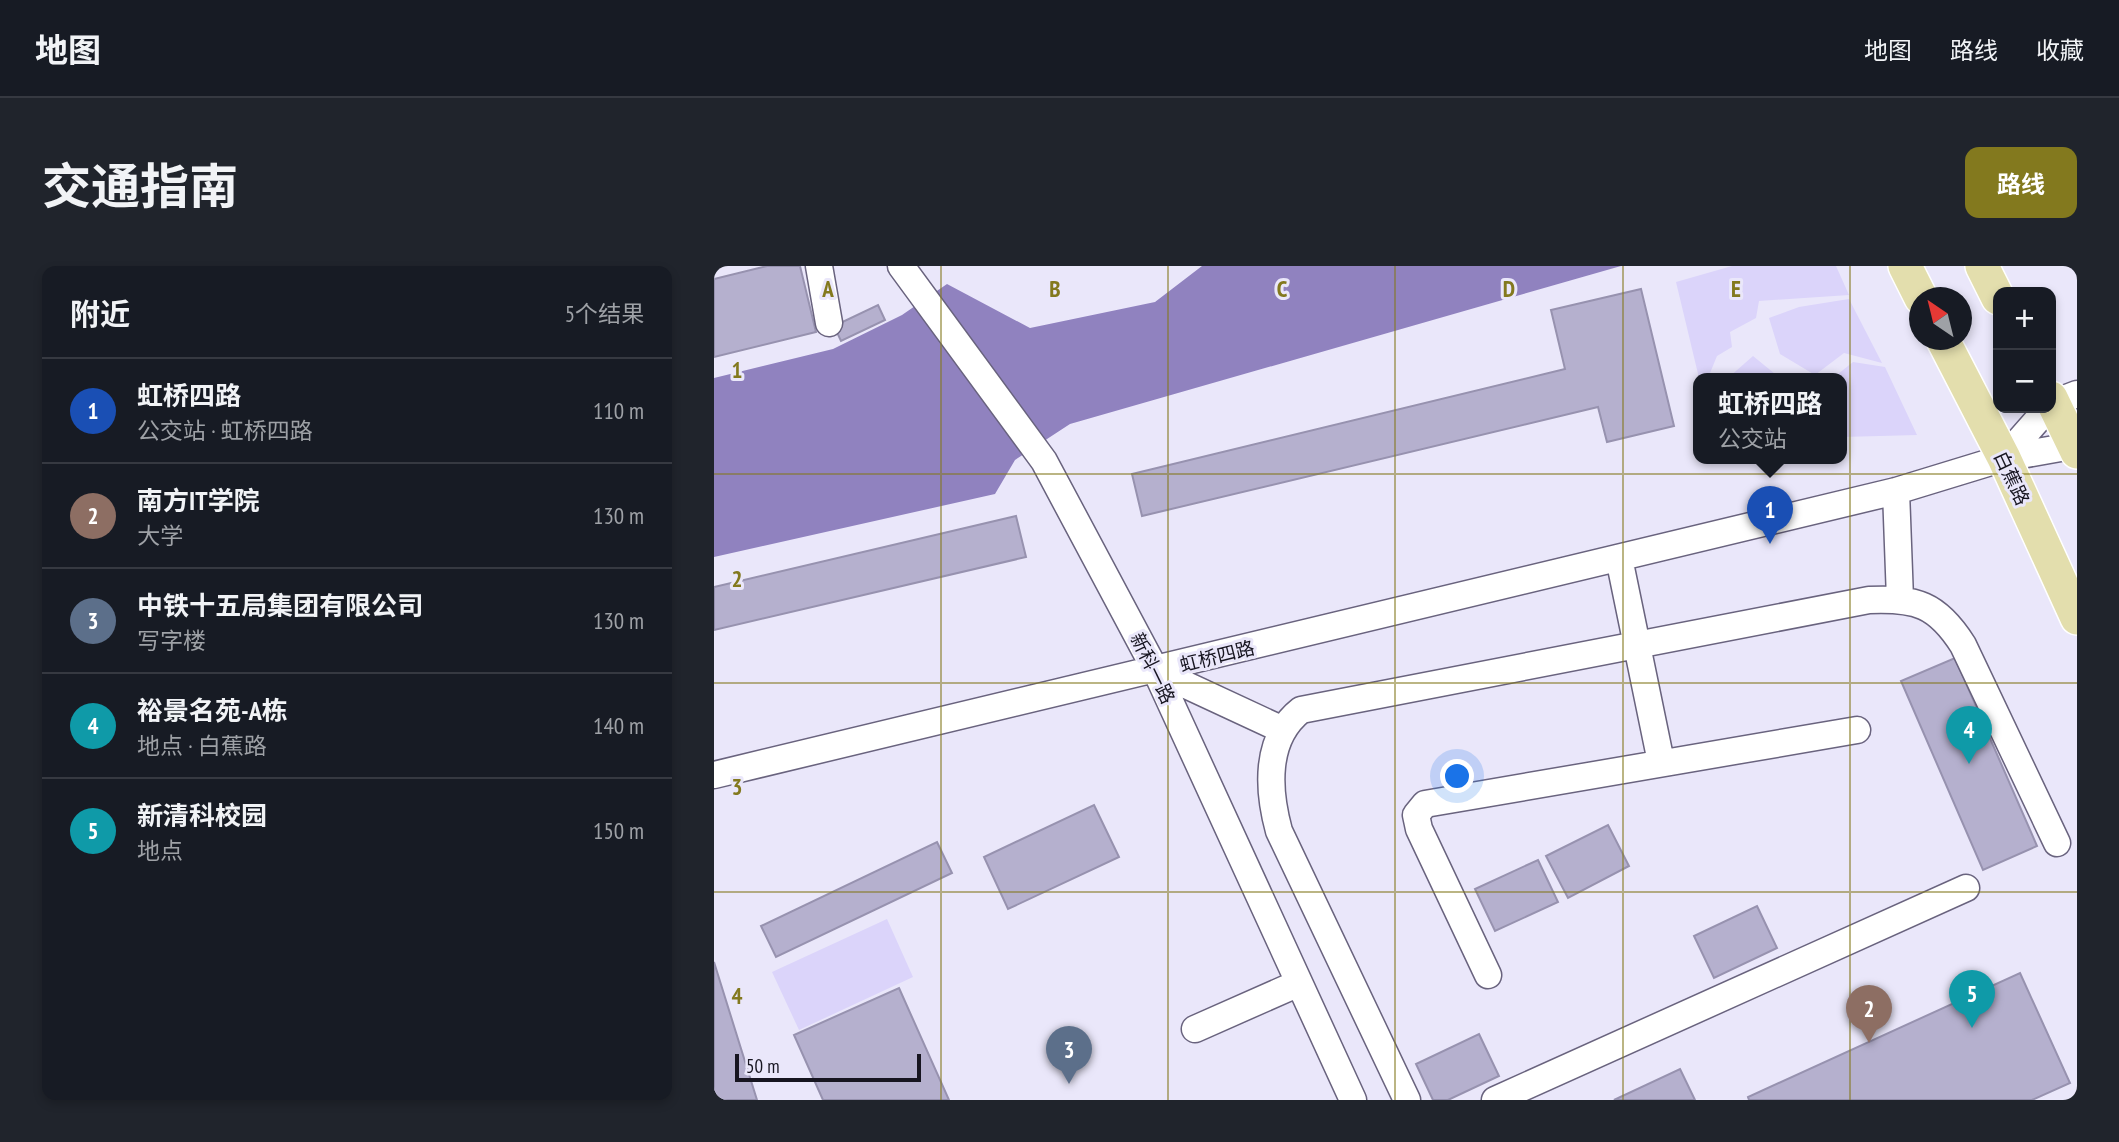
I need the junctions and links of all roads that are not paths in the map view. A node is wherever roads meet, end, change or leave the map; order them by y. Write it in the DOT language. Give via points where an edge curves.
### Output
graph roads {
  1 [pos="819,266"];
  2 [pos="1905,266"];
  3 [pos="1982,266"];
  4 [pos="904,270"];
  5 [pos="1916,287"];
  6 [pos="1993,288"];
  7 [pos="829,323"];
  8 [pos="1948,350"];
  9 [pos="2056,401"];
  10 [pos="2045,413"];
  11 [pos="2076,448"];
  12 [pos="2004,458"];
  13 [pos="1896,491"];
  14 [pos="1619,558"];
  15 [pos="1900,599"];
  16 [pos="2077,618"];
  17 [pos="1637,645"];
  18 [pos="1156,671"];
  19 [pos="1283,730"];
  20 [pos="1857,730"];
  21 [pos="1661,762"];
  22 [pos="714,775"];
  23 [pos="2057,843"];
  24 [pos="1966,888"];
  25 [pos="1488,975"];
  26 [pos="1299,983"];
  27 [pos="1195,1029"];
  28 [pos="1353,1100"];
  29 [pos="1408,1100"];
  30 [pos="1495,1100"];
  1 -- 7 [label="street"];
  2 -- 5 [label="main road"];
  3 -- 6 [label="main road"];
  4 -- 18 [label="street, 新科一路" via="1044,461"];
  8 -- 12 [label="main road, 白蕉路"];
  9 -- 11 [label="main road"];
  10 -- 12 [label="street"];
  11 -- 12 [label="street, 虹桥四路"];
  12 -- 13 [label="street, 虹桥四路"];
  12 -- 16 [label="main road, 白蕉路"];
  13 -- 14 [label="street, 虹桥四路"];
  13 -- 15 [label="street"];
  14 -- 17 [label="street"];
  14 -- 18 [label="street, 虹桥四路"];
  15 -- 17 [label="street" via="1869,600"];
  15 -- 23 [label="street" via="1947,620 1964,645"];
  17 -- 19 [label="street" via="1301,710"];
  17 -- 21 [label="street"];
  18 -- 19 [label="street"];
  18 -- 22 [label="street, 虹桥四路"];
  18 -- 26 [label="street, 新科一路"];
  19 -- 29 [label="street" via="1272,764 1270,799 1279,831"];
  20 -- 21 [label="street"];
  21 -- 25 [label="street" via="1425,804 1416,815"];
  24 -- 30 [label="street"];
  26 -- 27 [label="street"];
  26 -- 28 [label="street, 新科一路"];
}
